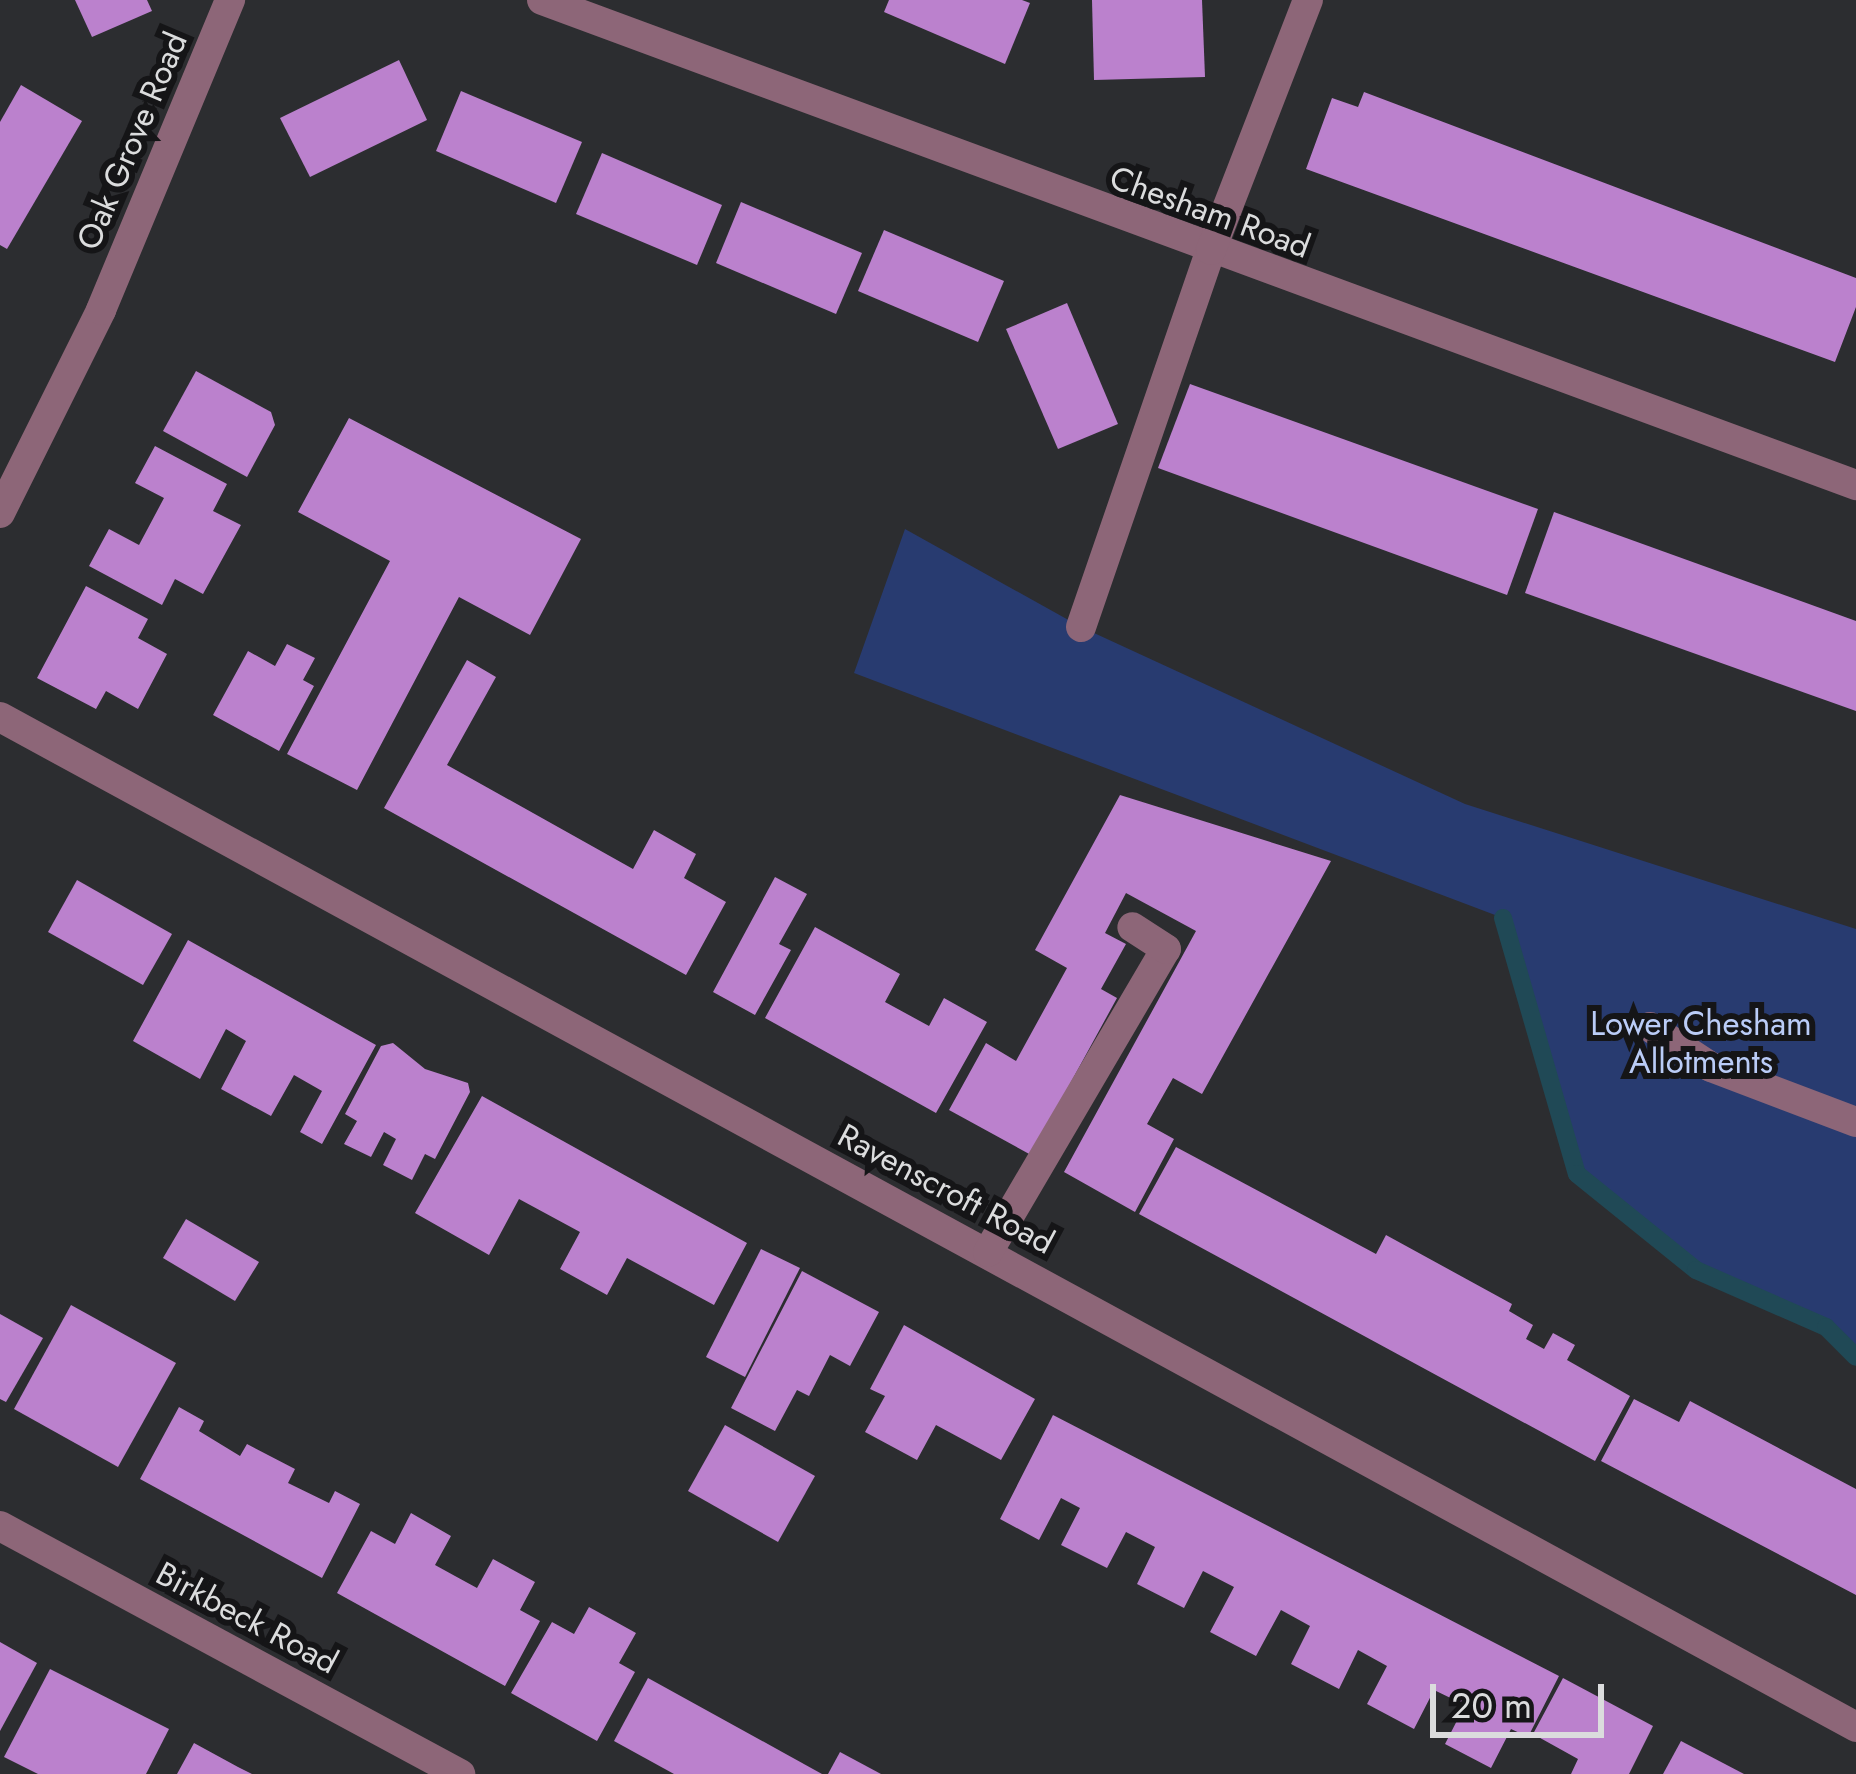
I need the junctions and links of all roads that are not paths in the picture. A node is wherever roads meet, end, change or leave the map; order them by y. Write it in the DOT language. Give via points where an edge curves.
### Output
graph roads {
  1 [pos="230,0"];
  2 [pos="542,0"];
  3 [pos="1308,0"];
  4 [pos="1211,250"];
  5 [pos="1856,485"];
  6 [pos="0,513"];
  7 [pos="1082,627"];
  8 [pos="0,717"];
  9 [pos="1132,927"];
  10 [pos="1650,1027"];
  11 [pos="1856,1122"];
  12 [pos="988,1252"];
  13 [pos="0,1526"];
  14 [pos="1856,1727"];
  15 [pos="460,1774"];
  1 -- 6 [label="street, Oak Grove Road" via="101,310"];
  2 -- 4 [label="street, Chesham Road"];
  3 -- 4 [label="street"];
  4 -- 5 [label="street, Chesham Road"];
  4 -- 7 [label="street"];
  8 -- 12 [label="street, Ravenscroft Road"];
  9 -- 12 [label="street" via="1166,949"];
  10 -- 11 [label="street" via="1711,1067"];
  12 -- 14 [label="street, Ravenscroft Road"];
  13 -- 15 [label="street, Birkbeck Road"];
}
